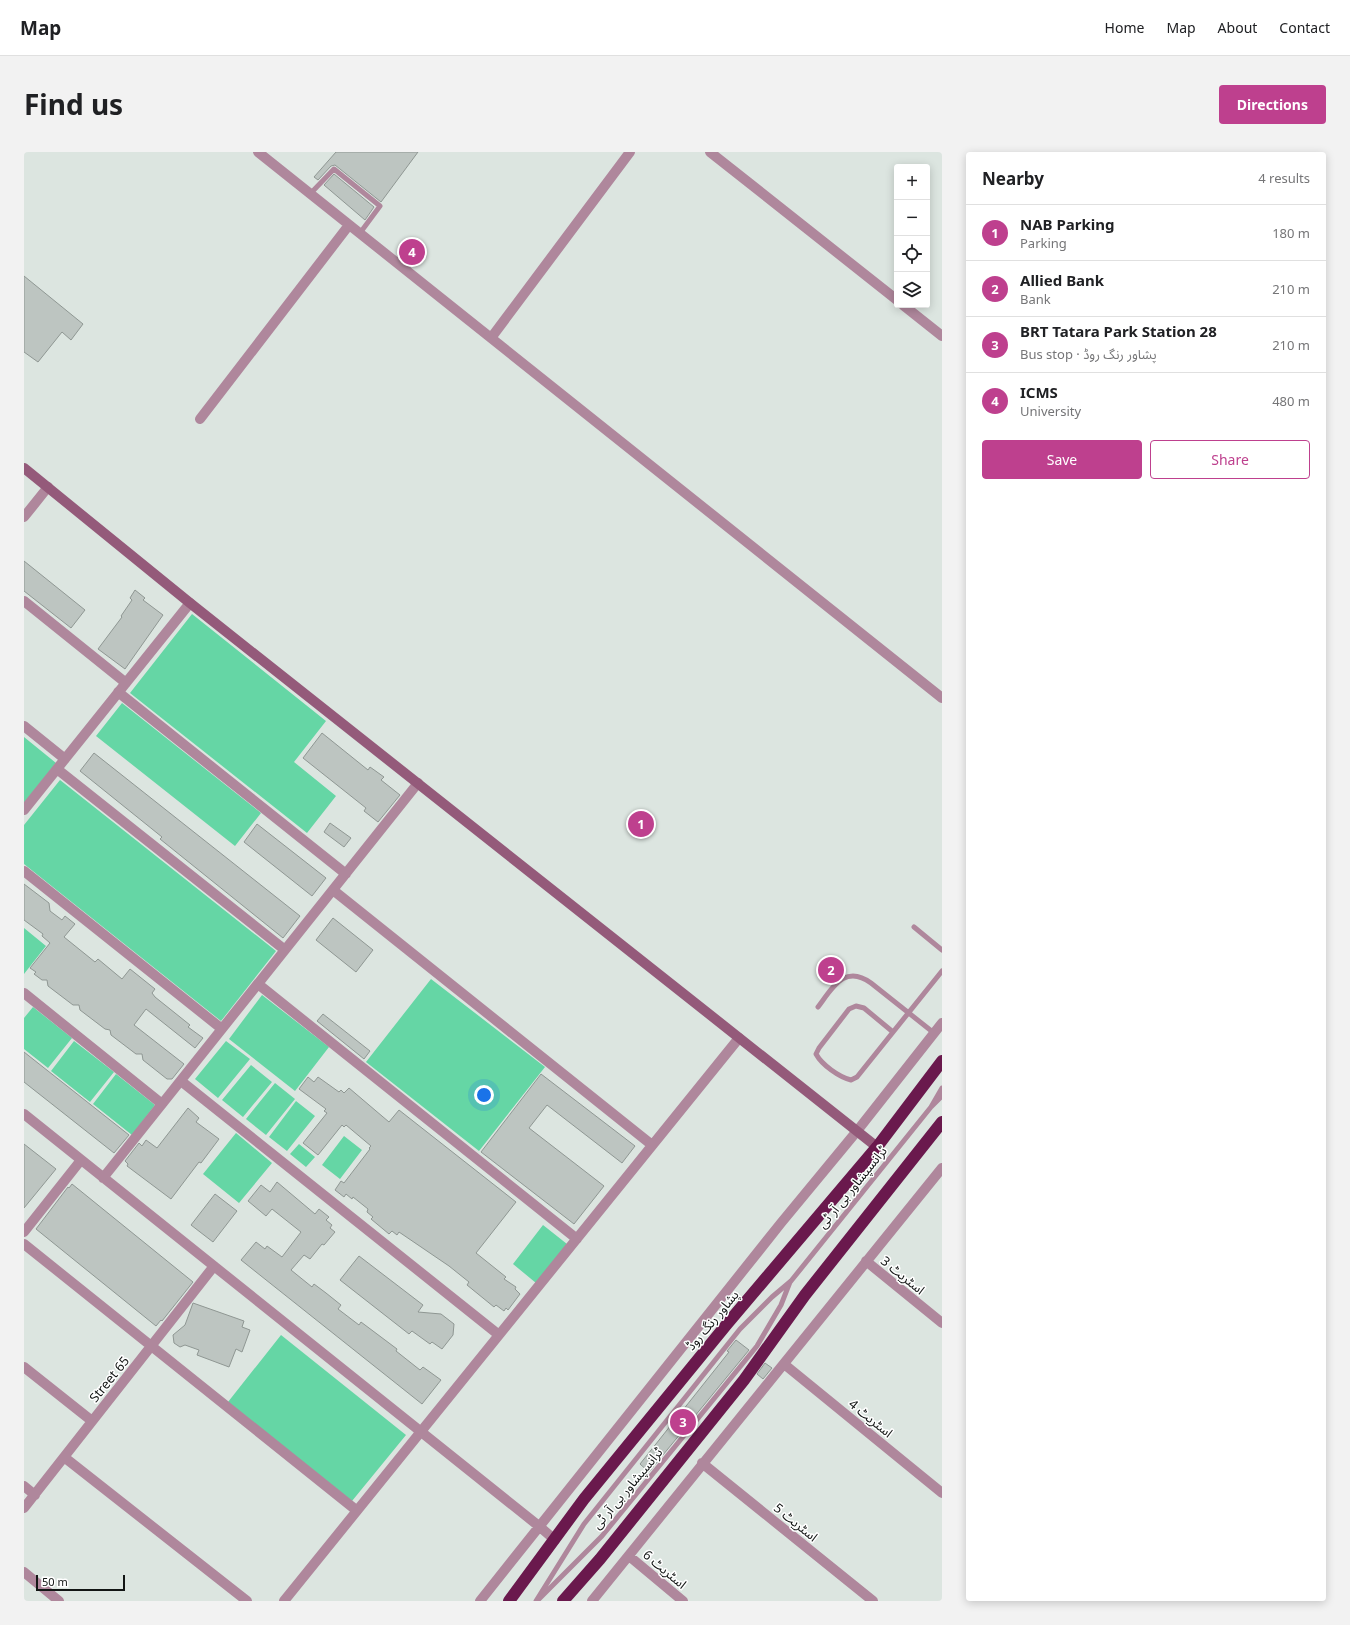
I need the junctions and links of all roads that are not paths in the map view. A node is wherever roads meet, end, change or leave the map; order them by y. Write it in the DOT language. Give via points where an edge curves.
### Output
graph roads {
  1 [pos="258,152"];
  2 [pos="630,152"];
  3 [pos="710,152"];
  4 [pos="310,194"];
  5 [pos="349,225"];
  6 [pos="360,233"];
  7 [pos="894,298"];
  8 [pos="907,308"];
  9 [pos="942,336"];
  10 [pos="491,338"];
  11 [pos="200,419"];
  12 [pos="24,468"];
  13 [pos="48,487"];
  14 [pos="24,517"];
  15 [pos="24,601"];
  16 [pos="190,603"];
  17 [pos="126,682"];
  18 [pos="118,692"];
  19 [pos="942,698"];
  20 [pos="24,726"];
  21 [pos="65,759"];
  22 [pos="57,769"];
  23 [pos="418,784"];
  24 [pos="24,810"];
  25 [pos="24,871"];
  26 [pos="346,874"];
  27 [pos="333,890"];
  28 [pos="914,927"];
  29 [pos="285,950"];
  30 [pos="942,950"];
  31 [pos="942,971"];
  32 [pos="258,984"];
  33 [pos="24,994"];
  34 [pos="818,1007"];
  35 [pos="908,1012"];
  36 [pos="942,1023"];
  37 [pos="222,1029"];
  38 [pos="893,1032"];
  39 [pos="934,1033"];
  40 [pos="739,1038"];
  41 [pos="942,1061"];
  42 [pos="181,1081"];
  43 [pos="942,1088"];
  44 [pos="942,1096"];
  45 [pos="162,1104"];
  46 [pos="931,1107"];
  47 [pos="24,1114"];
  48 [pos="942,1122"];
  49 [pos="858,1131"];
  50 [pos="652,1145"];
  51 [pos="877,1146"];
  52 [pos="81,1160"];
  53 [pos="942,1168"];
  54 [pos="103,1178"];
  55 [pos="24,1232"];
  56 [pos="577,1239"];
  57 [pos="24,1244"];
  58 [pos="866,1261"];
  59 [pos="214,1266"];
  60 [pos="791,1282"];
  61 [pos="942,1323"];
  62 [pos="499,1335"];
  63 [pos="152,1347"];
  64 [pos="784,1364"];
  65 [pos="24,1367"];
  66 [pos="92,1421"];
  67 [pos="420,1431"];
  68 [pos="64,1457"];
  69 [pos="702,1463"];
  70 [pos="24,1486"];
  71 [pos="942,1493"];
  72 [pos="35,1495"];
  73 [pos="24,1508"];
  74 [pos="356,1510"];
  75 [pos="540,1526"];
  76 [pos="554,1540"];
  77 [pos="630,1556"];
  78 [pos="24,1572"];
  79 [pos="58,1601"];
  80 [pos="247,1601"];
  81 [pos="284,1601"];
  82 [pos="480,1601"];
  83 [pos="509,1601"];
  84 [pos="536,1601"];
  85 [pos="563,1601"];
  86 [pos="592,1601"];
  87 [pos="684,1601"];
  88 [pos="873,1601"];
  1 -- 4 [label="street"];
  2 -- 10 [label="street"];
  3 -- 7 [label="street"];
  4 -- 5 [label="street"];
  4 -- 6 [label="lane" via="334,169 380,206"];
  5 -- 6 [label="street"];
  5 -- 11 [label="street"];
  6 -- 10 [label="street"];
  8 -- 9 [label="street"];
  10 -- 19 [label="street"];
  12 -- 13 [label="street"];
  13 -- 14 [label="street"];
  13 -- 16 [label="street"];
  15 -- 17 [label="street"];
  16 -- 17 [label="street"];
  16 -- 23 [label="street"];
  17 -- 18 [label="street"];
  18 -- 21 [label="street"];
  18 -- 26 [label="street"];
  20 -- 21 [label="street"];
  21 -- 22 [label="street"];
  22 -- 24 [label="street"];
  22 -- 29 [label="street"];
  23 -- 26 [label="street"];
  23 -- 40 [label="street"];
  25 -- 37 [label="street"];
  26 -- 27 [label="street"];
  27 -- 29 [label="street"];
  27 -- 50 [label="street"];
  28 -- 30 [label="lane"];
  29 -- 32 [label="street"];
  31 -- 35 [label="lane"];
  32 -- 37 [label="street"];
  32 -- 56 [label="street"];
  33 -- 45 [label="street"];
  34 -- 35 [label="lane" via="836,983 844,977 855,975 863,977"];
  35 -- 38 [label="lane"];
  35 -- 39 [label="lane"];
  36 -- 39 [label="street"];
  37 -- 42 [label="street"];
  38 -- 38 [label="lane" via="857,1077 851,1080 819,1059 816,1054 849,1009 856,1006 864,1008"];
  39 -- 49 [label="street"];
  40 -- 49 [label="street"];
  40 -- 50 [label="street"];
  41 -- 51 [label="highway, پشاور رنگ روڈ"];
  42 -- 45 [label="street"];
  42 -- 62 [label="street"];
  43 -- 46 [label="lane, ٹرانسپشاور بی آر ٹی"];
  44 -- 46 [label="lane, ٹرانسپشاور بی آر ٹی"];
  45 -- 54 [label="street"];
  46 -- 60 [label="lane, ٹرانسپشاور بی آر ٹی"];
  47 -- 52 [label="street"];
  48 -- 85 [label="highway" via="805,1295 739,1386 600,1559"];
  49 -- 51 [label="street"];
  49 -- 75 [label="street" via="781,1223"];
  50 -- 56 [label="street"];
  51 -- 76 [label="highway, پشاور رنگ روڈ" via="727,1324 584,1499"];
  52 -- 54 [label="street"];
  52 -- 55 [label="street"];
  53 -- 58 [label="street"];
  54 -- 59 [label="street"];
  56 -- 62 [label="street"];
  57 -- 63 [label="street"];
  58 -- 61 [label="street, اسٹریٹ 3"];
  58 -- 64 [label="street"];
  59 -- 63 [label="street, Street 65"];
  59 -- 67 [label="street"];
  60 -- 84 [label="lane, ٹرانسپشاور بی آر ٹی" via="740,1329 584,1524"];
  60 -- 84 [label="lane, ٹرانسپشاور بی آر ٹی" via="757,1346 602,1536"];
  62 -- 67 [label="street"];
  63 -- 66 [label="street, Street 65"];
  63 -- 74 [label="street"];
  64 -- 69 [label="street"];
  64 -- 71 [label="street, اسٹریٹ 4"];
  65 -- 66 [label="street"];
  66 -- 68 [label="street, Street 65"];
  67 -- 74 [label="street"];
  67 -- 75 [label="street"];
  68 -- 72 [label="street, Street 65"];
  68 -- 80 [label="street"];
  69 -- 77 [label="street"];
  69 -- 88 [label="street, اسٹریٹ 5"];
  70 -- 72 [label="street"];
  72 -- 73 [label="street, Street 65"];
  74 -- 81 [label="street"];
  75 -- 76 [label="street"];
  75 -- 82 [label="street"];
  76 -- 83 [label="highway, پشاور رنگ روڈ"];
  77 -- 86 [label="street"];
  77 -- 87 [label="street, اسٹریٹ 6"];
  78 -- 79 [label="street"];
}
